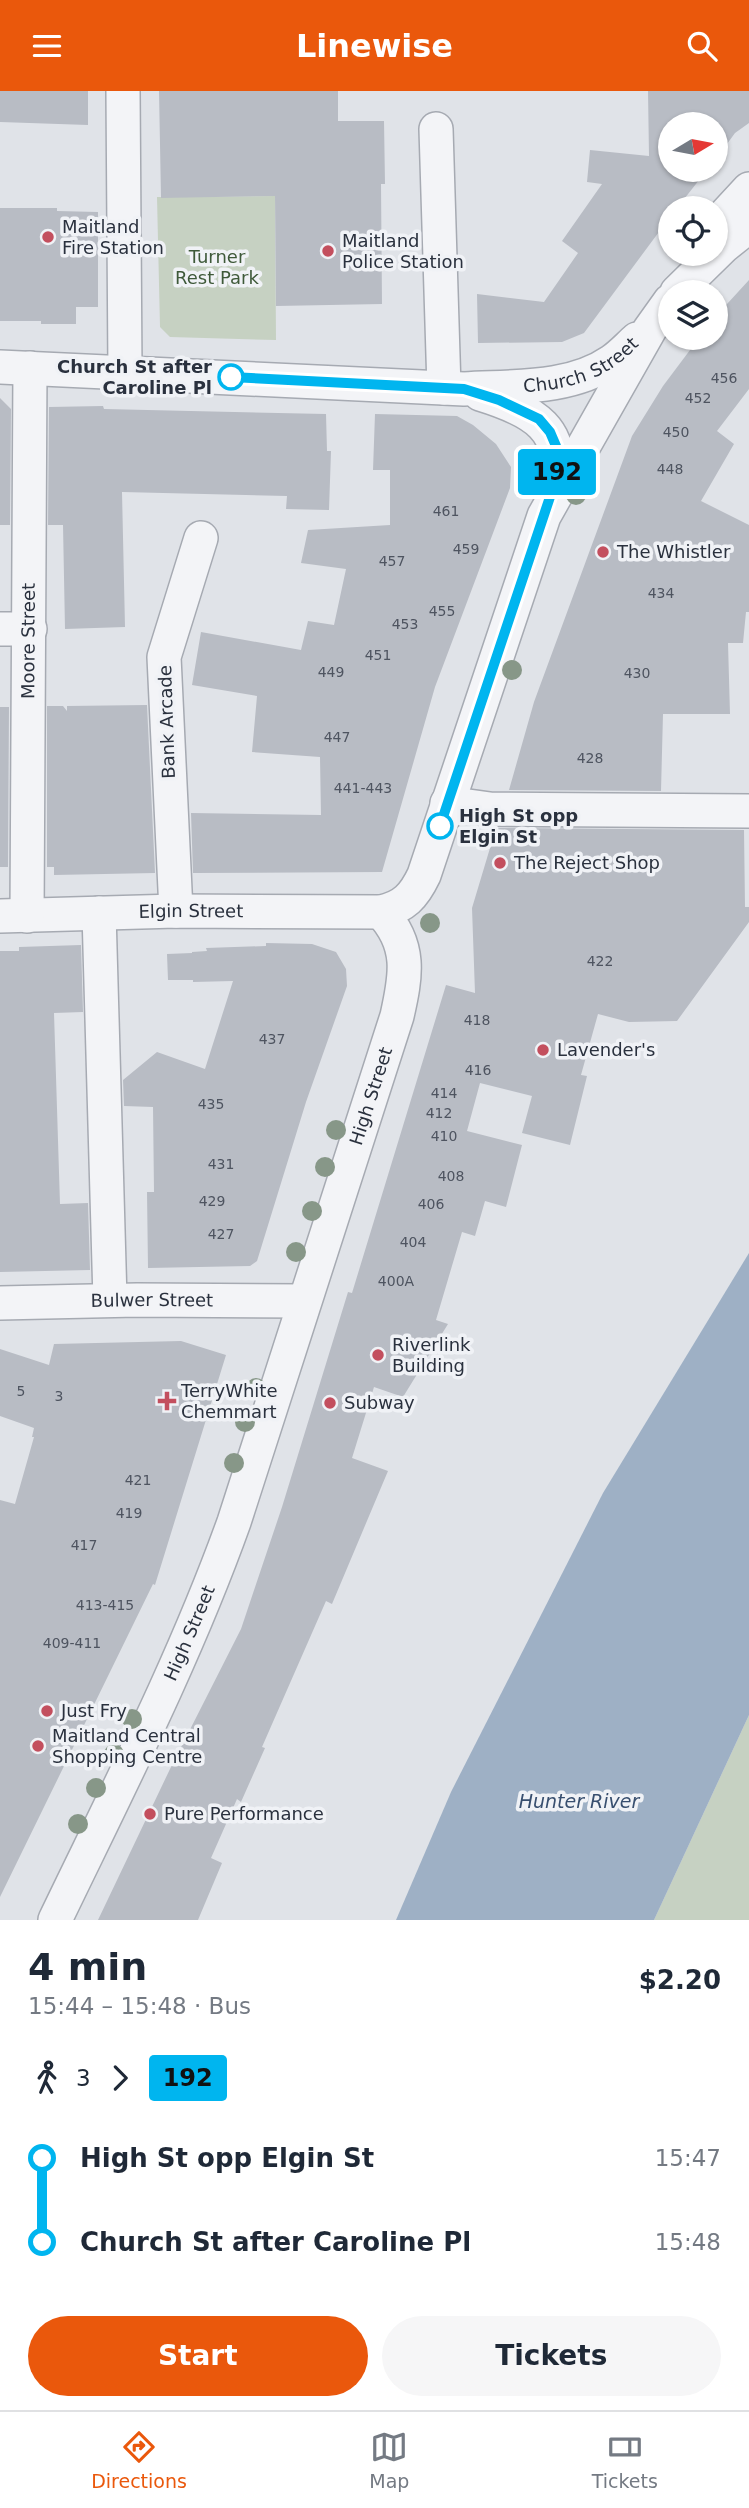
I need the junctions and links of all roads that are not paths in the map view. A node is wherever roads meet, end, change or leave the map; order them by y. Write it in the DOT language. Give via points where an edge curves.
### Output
graph roads {
  1 [pos="123,91"];
  2 [pos="436,129"];
  3 [pos="749,189"];
  4 [pos="739,230"];
  5 [pos="689,280"];
  6 [pos="658,317"];
  7 [pos="649,329"];
  8 [pos="15,367"];
  9 [pos="125,372"];
  10 [pos="454,388"];
  11 [pos="544,516"];
  12 [pos="201,538"];
  13 [pos="15,629"];
  14 [pos="447,803"];
  15 [pos="749,811"];
  16 [pos="176,911"];
  17 [pos="381,912"];
  18 [pos="99,913"];
  19 [pos="13,916"];
  20 [pos="110,1300"];
  21 [pos="303,1301"];
  22 [pos="0,1303"];
  23 [pos="55,1920"];
  1 -- 9 [label="street"];
  2 -- 10 [label="street"];
  3 -- 4 [label="street" via="724,215"];
  4 -- 5 [label="street"];
  6 -- 7 [label="street"];
  7 -- 10 [label="street, Church Street" via="612,361 571,380"];
  7 -- 11 [label="street"];
  8 -- 9 [label="street, Church Street"];
  8 -- 13 [label="street, Moore Street"];
  9 -- 10 [label="street, Church Street"];
  10 -- 11 [label="street, Church Street" via="524,411 550,432 558,463"];
  11 -- 14 [label="street"];
  12 -- 16 [label="street, Bank Arcade" via="164,657"];
  13 -- 19 [label="street, Moore Street"];
  14 -- 15 [label="street" via="490,809"];
  14 -- 17 [label="street" via="416,890 404,904"];
  16 -- 17 [label="street, Elgin Street"];
  16 -- 18 [label="street, Elgin Street"];
  17 -- 21 [label="street, High Street" via="398,937 404,983"];
  18 -- 19 [label="street, Elgin Street"];
  18 -- 20 [label="street"];
  20 -- 21 [label="street, Bulwer Street"];
  20 -- 22 [label="street, Bulwer Street"];
  21 -- 23 [label="street, High Street" via="209,1592"];
}
